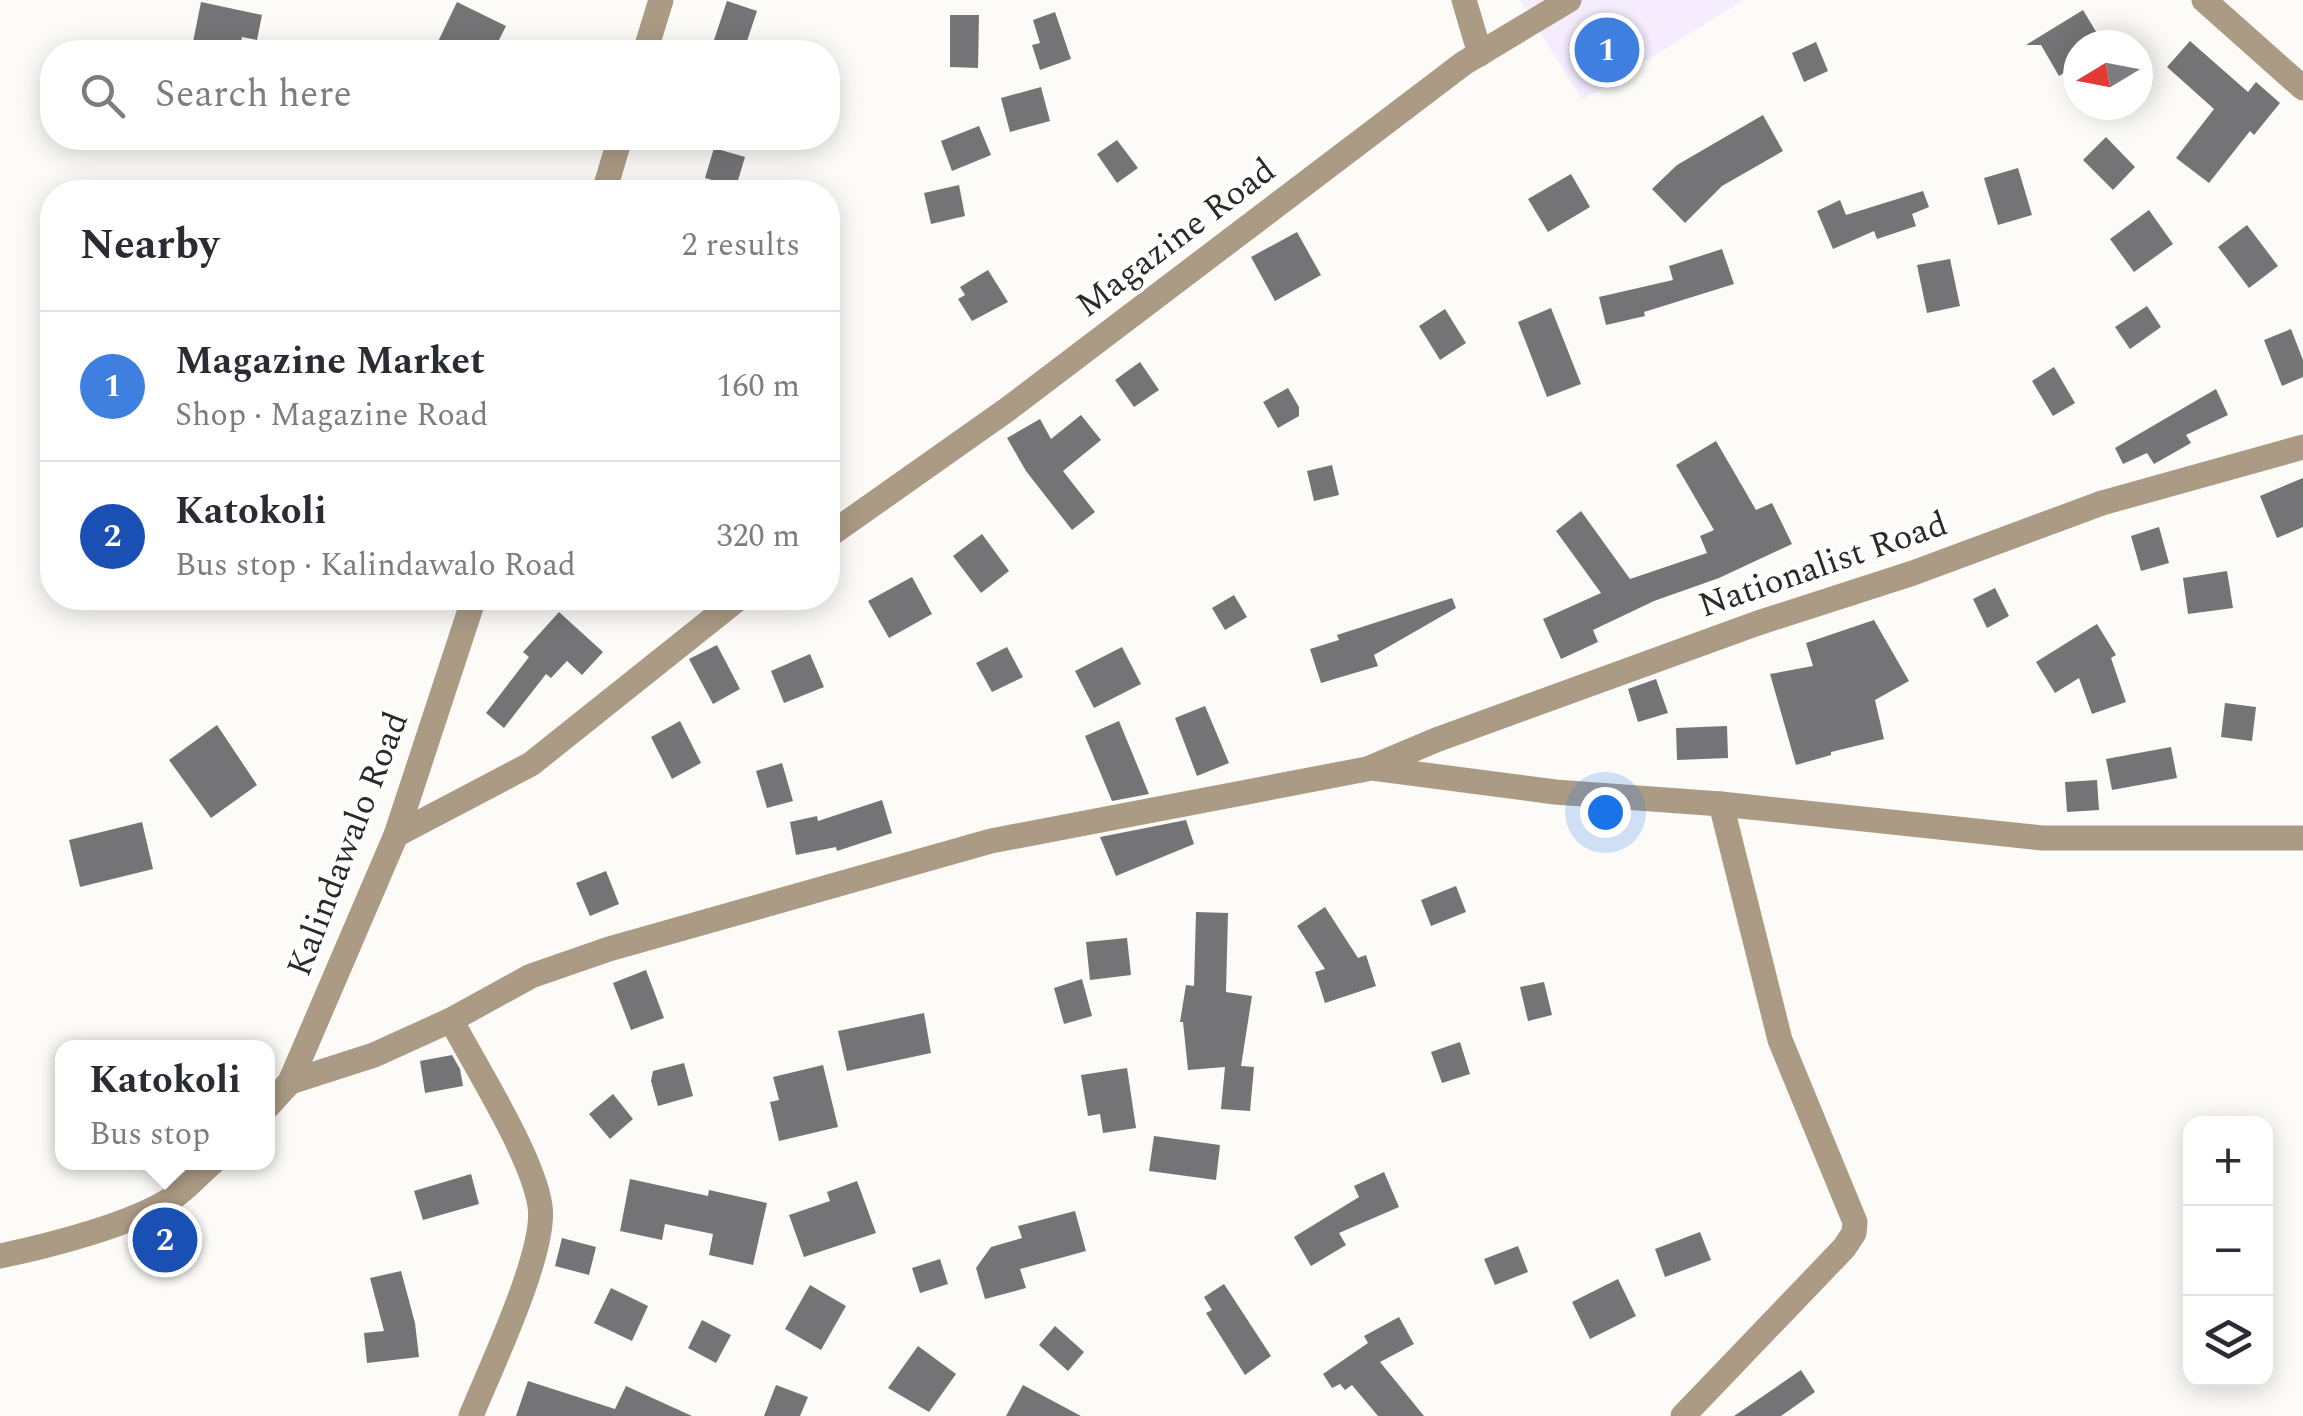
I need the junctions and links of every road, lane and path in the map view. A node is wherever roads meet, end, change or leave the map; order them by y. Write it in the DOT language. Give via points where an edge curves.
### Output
graph roads {
  1 [pos="661,0"];
  2 [pos="1464,0"];
  3 [pos="1569,0"];
  4 [pos="2204,0"];
  5 [pos="649,40"];
  6 [pos="1480,54"];
  7 [pos="2303,88"];
  8 [pos="616,150"];
  9 [pos="608,180"];
  10 [pos="2303,447"];
  11 [pos="840,528"];
  12 [pos="470,610"];
  13 [pos="724,610"];
  14 [pos="1372,768"];
  15 [pos="1721,804"];
  16 [pos="396,835"];
  17 [pos="2303,838"];
  18 [pos="451,1020"];
  19 [pos="290,1082"];
  20 [pos="275,1098"];
  21 [pos="203,1170"];
  22 [pos="0,1256"];
  23 [pos="472,1416"];
  24 [pos="1683,1416"];
  1 -- 5 [label="street"];
  2 -- 6 [label="street"];
  3 -- 6 [label="street, Magazine Road"];
  4 -- 7 [label="street"];
  6 -- 11 [label="street, Magazine Road" via="1008,410"];
  8 -- 9 [label="street"];
  10 -- 14 [label="street, Nationalist Road" via="2102,503"];
  12 -- 16 [label="street, Kalindawalo Road"];
  13 -- 16 [label="street" via="530,764"];
  14 -- 15 [label="street" via="1555,792"];
  14 -- 18 [label="street" via="991,841 608,949 531,976"];
  15 -- 17 [label="street" via="2042,838"];
  15 -- 24 [label="street" via="1780,1040 1855,1222 1844,1248"];
  16 -- 19 [label="street, Kalindawalo Road"];
  18 -- 19 [label="street"];
  18 -- 23 [label="street" via="525,1161 540,1207 538,1247"];
  19 -- 20 [label="street, Kalindawalo Road"];
  21 -- 22 [label="street" via="170,1199 108,1226"];
}
